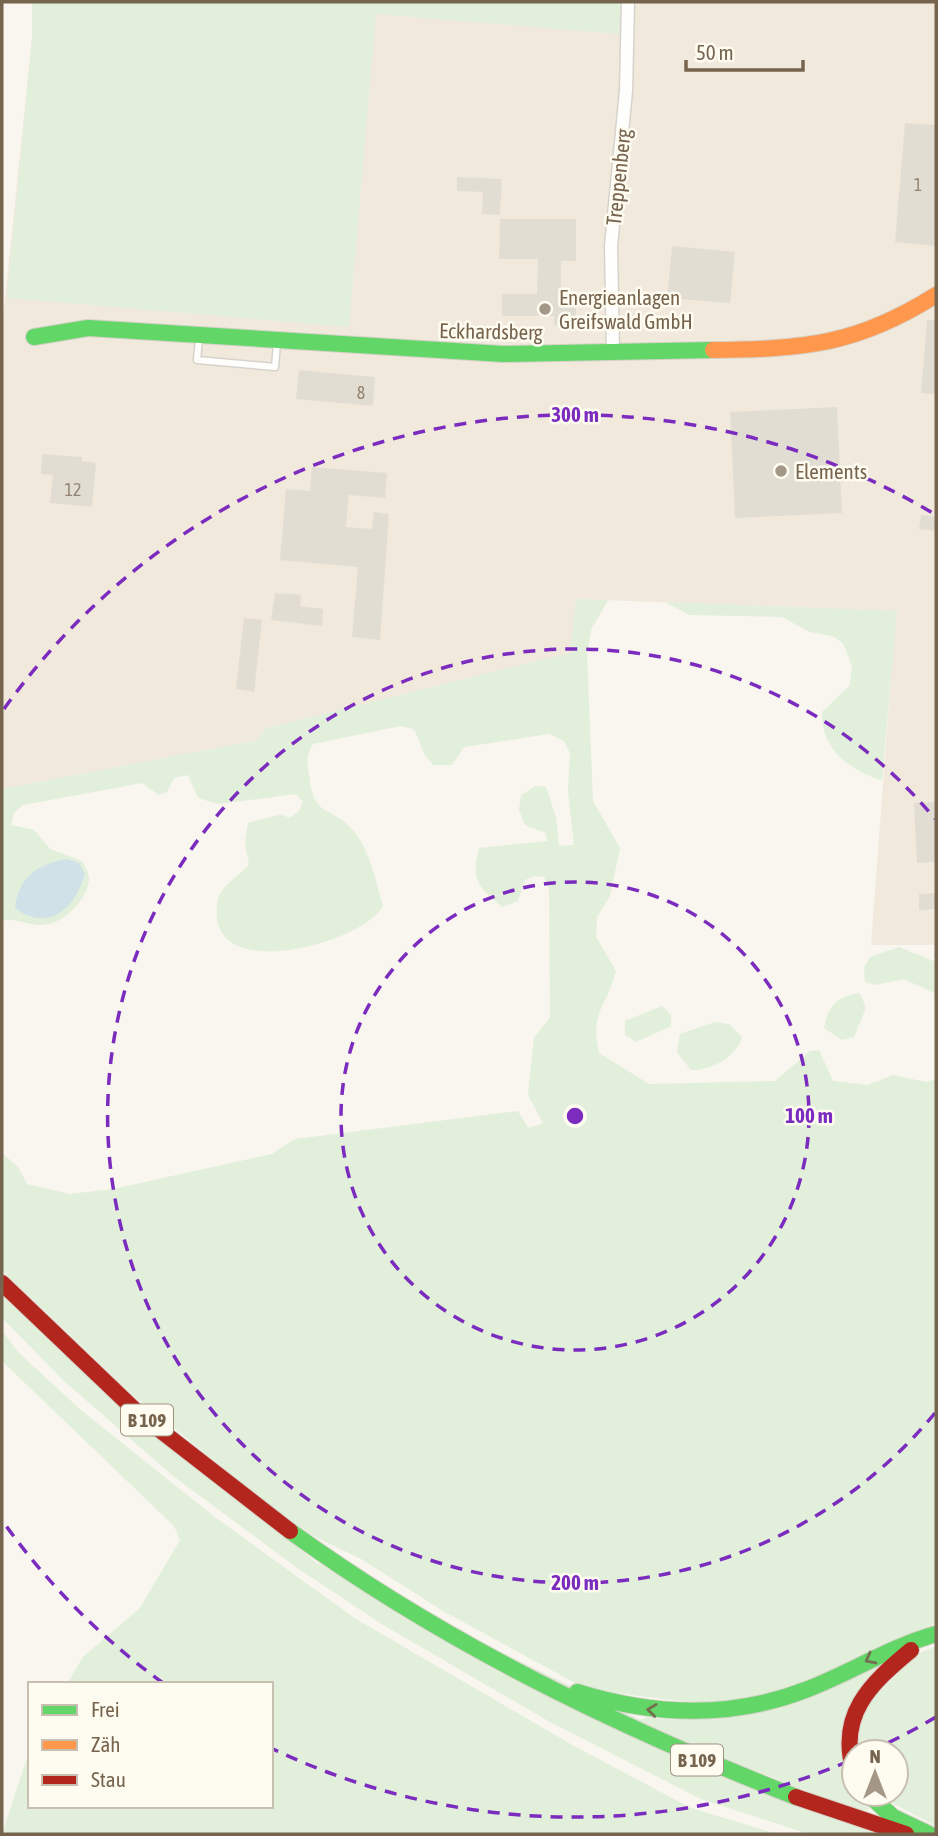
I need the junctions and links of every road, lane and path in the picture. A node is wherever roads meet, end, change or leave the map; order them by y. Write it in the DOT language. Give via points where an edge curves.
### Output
graph roads {
  1 [pos="628,2"];
  2 [pos="936,295"];
  3 [pos="200,334"];
  4 [pos="34,337"];
  5 [pos="278,340"];
  6 [pos="613,353"];
  7 [pos="2,1283"];
  8 [pos="935,1634"];
  9 [pos="498,1662"];
  10 [pos="850,1738"];
  11 [pos="883,1808"];
  12 [pos="906,1834"];
  13 [pos="929,1834"];
  1 -- 6 [label="street, Treppenberg" via="626,91 611,246"];
  2 -- 6 [label="main road, Eckhardsberg" via="873,332 819,346"];
  3 -- 4 [label="main road, Eckhardsberg" via="88,328"];
  3 -- 5 [label="main road, Eckhardsberg"];
  3 -- 5 [label="lane" via="197,360 275,367"];
  5 -- 6 [label="main road, Eckhardsberg" via="503,354"];
  7 -- 9 [label="main road, B 109" via="137,1413 280,1525 349,1574"];
  8 -- 9 [label="main road, one-way" via="885,1651 839,1676 775,1701 698,1713 627,1706"];
  8 -- 10 [label="main road" via="887,1669 863,1695"];
  9 -- 12 [label="main road, B 109" via="674,1751 832,1812"];
  11 -- 13 [label="main road"];
}
